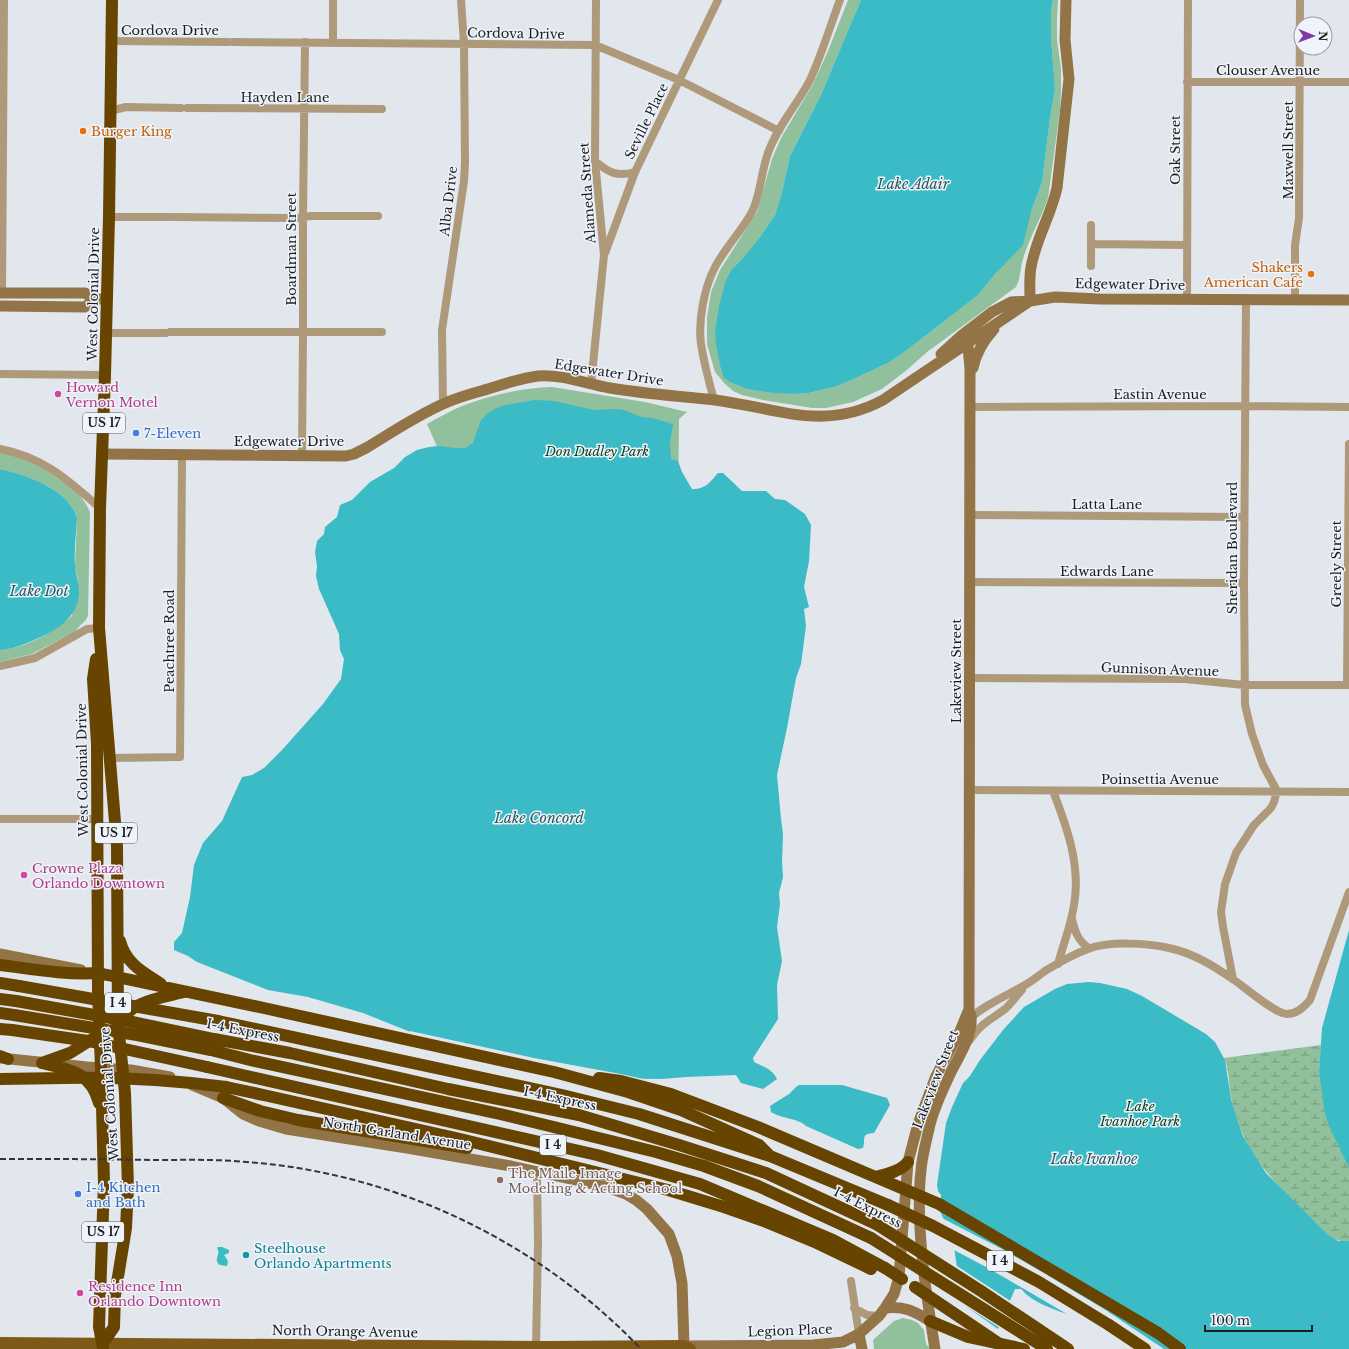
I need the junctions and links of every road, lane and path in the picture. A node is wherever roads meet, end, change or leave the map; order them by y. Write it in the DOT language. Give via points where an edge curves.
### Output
graph roads {
  1 [pos="4,0"];
  2 [pos="112,0"];
  3 [pos="333,0"];
  4 [pos="461,0"];
  5 [pos="596,0"];
  6 [pos="718,0"];
  7 [pos="840,0"];
  8 [pos="1066,0"];
  9 [pos="1188,0"];
  10 [pos="1300,0"];
  11 [pos="111,41"];
  12 [pos="305,42"];
  13 [pos="333,42"];
  14 [pos="464,44"];
  15 [pos="595,46"];
  16 [pos="679,80"];
  17 [pos="1300,81"];
  18 [pos="1187,82"];
  19 [pos="1349,82"];
  20 [pos="304,109"];
  21 [pos="382,109"];
  22 [pos="110,111"];
  23 [pos="779,131"];
  24 [pos="595,161"];
  25 [pos="635,172"];
  26 [pos="378,216"];
  27 [pos="109,217"];
  28 [pos="303,217"];
  29 [pos="1091,224"];
  30 [pos="1091,244"];
  31 [pos="1187,245"];
  32 [pos="604,255"];
  33 [pos="1091,266"];
  34 [pos="1,293"];
  35 [pos="94,299"];
  36 [pos="107,299"];
  37 [pos="1187,299"];
  38 [pos="1246,299"];
  39 [pos="1295,300"];
  40 [pos="1349,300"];
  41 [pos="1030,301"];
  42 [pos="0,306"];
  43 [pos="1005,317"];
  44 [pos="303,332"];
  45 [pos="382,332"];
  46 [pos="107,333"];
  47 [pos="964,339"];
  48 [pos="0,374"];
  49 [pos="105,375"];
  50 [pos="970,380"];
  51 [pos="591,384"];
  52 [pos="714,400"];
  53 [pos="443,404"];
  54 [pos="970,406"];
  55 [pos="1245,406"];
  56 [pos="1349,407"];
  57 [pos="1349,444"];
  58 [pos="0,449"];
  59 [pos="103,454"];
  60 [pos="182,455"];
  61 [pos="302,456"];
  62 [pos="100,508"];
  63 [pos="970,515"];
  64 [pos="1244,517"];
  65 [pos="970,582"];
  66 [pos="1244,583"];
  67 [pos="99,632"];
  68 [pos="0,666"];
  69 [pos="970,678"];
  70 [pos="1244,684"];
  71 [pos="1348,685"];
  72 [pos="110,758"];
  73 [pos="970,790"];
  74 [pos="1053,791"];
  75 [pos="1277,791"];
  76 [pos="1349,792"];
  77 [pos="0,819"];
  78 [pos="97,819"];
  79 [pos="1349,892"];
  80 [pos="1072,918"];
  81 [pos="118,929"];
  82 [pos="1089,948"];
  83 [pos="0,954"];
  84 [pos="1058,964"];
  85 [pos="0,965"];
  86 [pos="98,973"];
  87 [pos="118,977"];
  88 [pos="1233,980"];
  89 [pos="0,983"];
  90 [pos="1026,985"];
  91 [pos="165,987"];
  92 [pos="186,992"];
  93 [pos="0,999"];
  94 [pos="0,1013"];
  95 [pos="968,1017"];
  96 [pos="118,1019"];
  97 [pos="6,1030"];
  98 [pos="100,1034"];
  99 [pos="212,1044"];
  100 [pos="961,1054"];
  101 [pos="3,1058"];
  102 [pos="42,1063"];
  103 [pos="102,1068"];
  104 [pos="123,1070"];
  105 [pos="554,1072"];
  106 [pos="0,1078"];
  107 [pos="224,1093"];
  108 [pos="103,1122"];
  109 [pos="770,1156"];
  110 [pos="541,1160"];
  111 [pos="908,1162"];
  112 [pos="537,1172"];
  113 [pos="876,1177"];
  114 [pos="905,1189"];
  115 [pos="919,1196"];
  116 [pos="903,1217"];
  117 [pos="884,1271"];
  118 [pos="851,1281"];
  119 [pos="854,1308"];
  120 [pos="882,1312"];
  121 [pos="930,1321"];
  122 [pos="859,1334"];
  123 [pos="0,1342"];
  124 [pos="103,1346"];
  125 [pos="325,1347"];
  126 [pos="536,1348"];
  127 [pos="611,1348"];
  128 [pos="687,1348"];
  129 [pos="862,1349"];
  130 [pos="935,1349"];
  131 [pos="1007,1349"];
  132 [pos="1024,1349"];
  133 [pos="1047,1349"];
  134 [pos="1068,1349"];
  135 [pos="1145,1349"];
  136 [pos="1180,1349"];
  1 -- 34 [label="street"];
  2 -- 11 [label="highway, West Colonial Drive / US 17"];
  3 -- 13 [label="street"];
  4 -- 14 [label="street, Alba Drive"];
  5 -- 15 [label="street, Alameda Street"];
  6 -- 16 [label="street, Seville Place"];
  7 -- 23 [label="street" via="810,80"];
  8 -- 41 [label="street" via="1065,40 1069,79 1057,188 1031,264"];
  9 -- 18 [label="street, Oak Street"];
  10 -- 17 [label="street, Maxwell Street"];
  11 -- 12 [label="street, Cordova Drive"];
  11 -- 22 [label="highway, West Colonial Drive / US 17"];
  12 -- 13 [label="street, Cordova Drive"];
  12 -- 20 [label="street, Boardman Street"];
  13 -- 14 [label="street, Cordova Drive"];
  14 -- 15 [label="street, Cordova Drive"];
  14 -- 53 [label="street, Alba Drive" via="464,181 442,330"];
  15 -- 16 [label="street, Cordova Drive"];
  15 -- 24 [label="street, Alameda Street"];
  16 -- 23 [label="street, Cordova Drive"];
  16 -- 25 [label="street, Seville Place"];
  17 -- 18 [label="street, Clouser Avenue"];
  17 -- 19 [label="street, Clouser Avenue"];
  17 -- 39 [label="street, Maxwell Street" via="1300,218 1295,245"];
  18 -- 31 [label="street, Oak Street"];
  20 -- 21 [label="street, Hayden Lane"];
  20 -- 22 [label="street, Hayden Lane" via="126,108"];
  20 -- 28 [label="street, Boardman Street"];
  22 -- 27 [label="highway, West Colonial Drive / US 17"];
  23 -- 52 [label="street" via="768,154 752,211 715,267 706,292 701,319 701,344"];
  24 -- 25 [label="street" via="614,174 625,175"];
  24 -- 32 [label="street, Alameda Street"];
  25 -- 32 [label="street, Seville Place"];
  26 -- 28 [label="street"];
  27 -- 28 [label="street"];
  27 -- 36 [label="highway, West Colonial Drive / US 17"];
  28 -- 44 [label="street, Boardman Street"];
  29 -- 30 [label="street"];
  30 -- 31 [label="street"];
  30 -- 33 [label="street"];
  31 -- 37 [label="street, Oak Street"];
  32 -- 51 [label="street, Alameda Street"];
  34 -- 35 [label="street" via="85,293"];
  35 -- 36 [label="street"];
  35 -- 42 [label="street" via="85,307"];
  36 -- 46 [label="highway, West Colonial Drive / US 17"];
  37 -- 38 [label="street, Edgewater Drive"];
  37 -- 41 [label="street, Edgewater Drive" via="1055,297"];
  38 -- 39 [label="street, Edgewater Drive"];
  38 -- 55 [label="street, Sheridan Boulevard"];
  39 -- 40 [label="street, Edgewater Drive"];
  41 -- 43 [label="street, Edgewater Drive"];
  41 -- 47 [label="street, Edgewater Drive" via="1005,304 992,312"];
  43 -- 47 [label="street, Edgewater Drive"];
  43 -- 50 [label="street" via="984,340 975,358"];
  44 -- 45 [label="street"];
  44 -- 46 [label="street"];
  44 -- 61 [label="street, Boardman Street"];
  46 -- 49 [label="highway, West Colonial Drive / US 17"];
  47 -- 50 [label="street, Lakeview Street" via="969,351"];
  47 -- 52 [label="street, Edgewater Drive" via="938,363 890,396 859,411 837,416 805,416"];
  48 -- 49 [label="street"];
  49 -- 59 [label="highway, West Colonial Drive / US 17"];
  50 -- 54 [label="street, Lakeview Street"];
  51 -- 52 [label="street, Edgewater Drive"];
  51 -- 53 [label="street, Edgewater Drive" via="552,376 531,377"];
  53 -- 61 [label="street, Edgewater Drive" via="354,454"];
  54 -- 55 [label="street, Eastin Avenue"];
  54 -- 63 [label="street, Lakeview Street"];
  55 -- 56 [label="street, Eastin Avenue"];
  55 -- 64 [label="street, Sheridan Boulevard"];
  57 -- 71 [label="street, Greely Street"];
  58 -- 62 [label="street" via="27,456 44,464 69,481"];
  59 -- 60 [label="street, Edgewater Drive"];
  59 -- 62 [label="highway, West Colonial Drive / US 17"];
  60 -- 61 [label="street, Edgewater Drive"];
  60 -- 72 [label="street, Peachtree Road" via="180,757"];
  62 -- 67 [label="highway, West Colonial Drive / US 17"];
  63 -- 64 [label="street, Latta Lane"];
  63 -- 65 [label="street, Lakeview Street"];
  64 -- 66 [label="street, Sheridan Boulevard"];
  65 -- 66 [label="street, Edwards Lane"];
  65 -- 69 [label="street, Lakeview Street"];
  66 -- 70 [label="street, Sheridan Boulevard"];
  67 -- 68 [label="street" via="87,629 35,658"];
  67 -- 72 [label="highway, West Colonial Drive / US 17"];
  67 -- 78 [label="highway, West Colonial Drive / US 17" via="93,679 97,744"];
  69 -- 70 [label="street, Gunnison Avenue" via="1185,679"];
  69 -- 73 [label="street, Lakeview Street"];
  70 -- 71 [label="street, Gunnison Avenue"];
  70 -- 75 [label="street, Sheridan Boulevard" via="1245,706 1252,734 1263,765"];
  72 -- 81 [label="highway, West Colonial Drive / US 17" via="117,846"];
  73 -- 74 [label="street, Poinsettia Avenue"];
  73 -- 95 [label="street, Lakeview Street"];
  74 -- 75 [label="street, Poinsettia Avenue"];
  74 -- 80 [label="street" via="1071,844 1075,882"];
  75 -- 76 [label="street, Poinsettia Avenue"];
  75 -- 88 [label="street" via="1271,808 1254,825 1236,853 1225,884 1221,912"];
  77 -- 78 [label="street"];
  78 -- 86 [label="highway, West Colonial Drive / US 17"];
  79 -- 88 [label="street" via="1310,1000 1303,1008 1287,1014 1278,1011"];
  80 -- 82 [label="street" via="1076,934 1082,944"];
  80 -- 84 [label="street"];
  81 -- 87 [label="highway, West Colonial Drive / US 17"];
  81 -- 91 [label="highway" via="123,951 130,962"];
  82 -- 84 [label="street"];
  82 -- 88 [label="street" via="1118,944 1145,944 1169,948 1196,956"];
  83 -- 86 [label="street"];
  84 -- 90 [label="street"];
  85 -- 86 [label="highway" via="46,972"];
  86 -- 87 [label="highway"];
  86 -- 98 [label="highway, West Colonial Drive / US 17"];
  87 -- 91 [label="highway"];
  87 -- 96 [label="highway, West Colonial Drive / US 17"];
  89 -- 109 [label="highway, I 4, bridge" via="218,1021 562,1095 639,1114"];
  90 -- 95 [label="street"];
  90 -- 100 [label="street" via="1006,1008 983,1024"];
  91 -- 92 [label="highway"];
  92 -- 96 [label="highway" via="136,1006"];
  92 -- 105 [label="highway"];
  93 -- 99 [label="highway, I-4 Express, bridge" via="133,1022"];
  94 -- 99 [label="highway, I-4 Express, bridge"];
  95 -- 100 [label="street, Lakeview Street" via="969,1034"];
  95 -- 111 [label="street, Lakeview Street" via="930,1088"];
  96 -- 98 [label="highway"];
  96 -- 103 [label="highway"];
  96 -- 104 [label="highway, West Colonial Drive / US 17"];
  97 -- 117 [label="highway, I 4, bridge" via="88,1041 207,1067 590,1154 700,1184 833,1240"];
  98 -- 102 [label="highway" via="70,1053"];
  98 -- 103 [label="highway, West Colonial Drive / US 17"];
  99 -- 133 [label="highway, I-4 Express, bridge" via="656,1152 704,1166 758,1186 871,1238"];
  99 -- 134 [label="highway, I-4 Express, bridge" via="290,1053 448,1089 579,1115 766,1173 876,1224"];
  100 -- 115 [label="street, Lakeview Street" via="945,1084 931,1120 921,1170"];
  101 -- 102 [label="street, North Garland Avenue"];
  102 -- 103 [label="street, North Garland Avenue"];
  102 -- 108 [label="highway" via="71,1070 83,1076 98,1097"];
  103 -- 104 [label="street, North Garland Avenue"];
  103 -- 108 [label="highway, West Colonial Drive / US 17"];
  104 -- 107 [label="street, North Garland Avenue" via="147,1072"];
  104 -- 124 [label="highway, West Colonial Drive / US 17" via="128,1173 126,1228 115,1295 114,1327"];
  105 -- 109 [label="highway" via="681,1110 759,1144"];
  105 -- 113 [label="highway" via="621,1081 668,1093 758,1127"];
  106 -- 107 [label="highway, bridge" via="153,1079"];
  107 -- 110 [label="highway" via="268,1096 518,1152"];
  107 -- 110 [label="highway" via="260,1111 298,1120"];
  107 -- 112 [label="street, North Garland Avenue" via="244,1114 286,1129 445,1154"];
  108 -- 124 [label="highway, West Colonial Drive / US 17" via="104,1214 99,1327"];
  109 -- 135 [label="highway, I 4, bridge" via="933,1226 1040,1282"];
  110 -- 117 [label="highway" via="668,1190 731,1210 798,1235 876,1272"];
  111 -- 113 [label="highway" via="900,1169"];
  111 -- 114 [label="street, Lakeview Street"];
  112 -- 126 [label="street"];
  112 -- 128 [label="street, North Garland Avenue" via="620,1191 647,1209 669,1234 677,1256 682,1283"];
  113 -- 114 [label="highway"];
  114 -- 115 [label="highway"];
  114 -- 116 [label="street, Lakeview Street"];
  115 -- 121 [label="street, Lakeview Street" via="920,1240"];
  115 -- 136 [label="highway" via="939,1204 1151,1328"];
  116 -- 120 [label="street, Legion Place" via="899,1277 894,1294"];
  117 -- 131 [label="highway, bridge" via="902,1279"];
  118 -- 119 [label="street"];
  119 -- 120 [label="street" via="871,1316"];
  119 -- 122 [label="street"];
  120 -- 121 [label="street" via="897,1307 907,1309"];
  120 -- 122 [label="street, Legion Place"];
  121 -- 130 [label="street, Lakeview Street"];
  121 -- 132 [label="highway" via="968,1337"];
  122 -- 128 [label="street, Legion Place" via="834,1344"];
  122 -- 129 [label="street"];
  123 -- 124 [label="main road, North Orange Avenue"];
  124 -- 125 [label="main road, North Orange Avenue"];
  125 -- 126 [label="main road, North Orange Avenue"];
  126 -- 127 [label="main road, North Orange Avenue"];
  127 -- 128 [label="main road, North Orange Avenue"];
}
